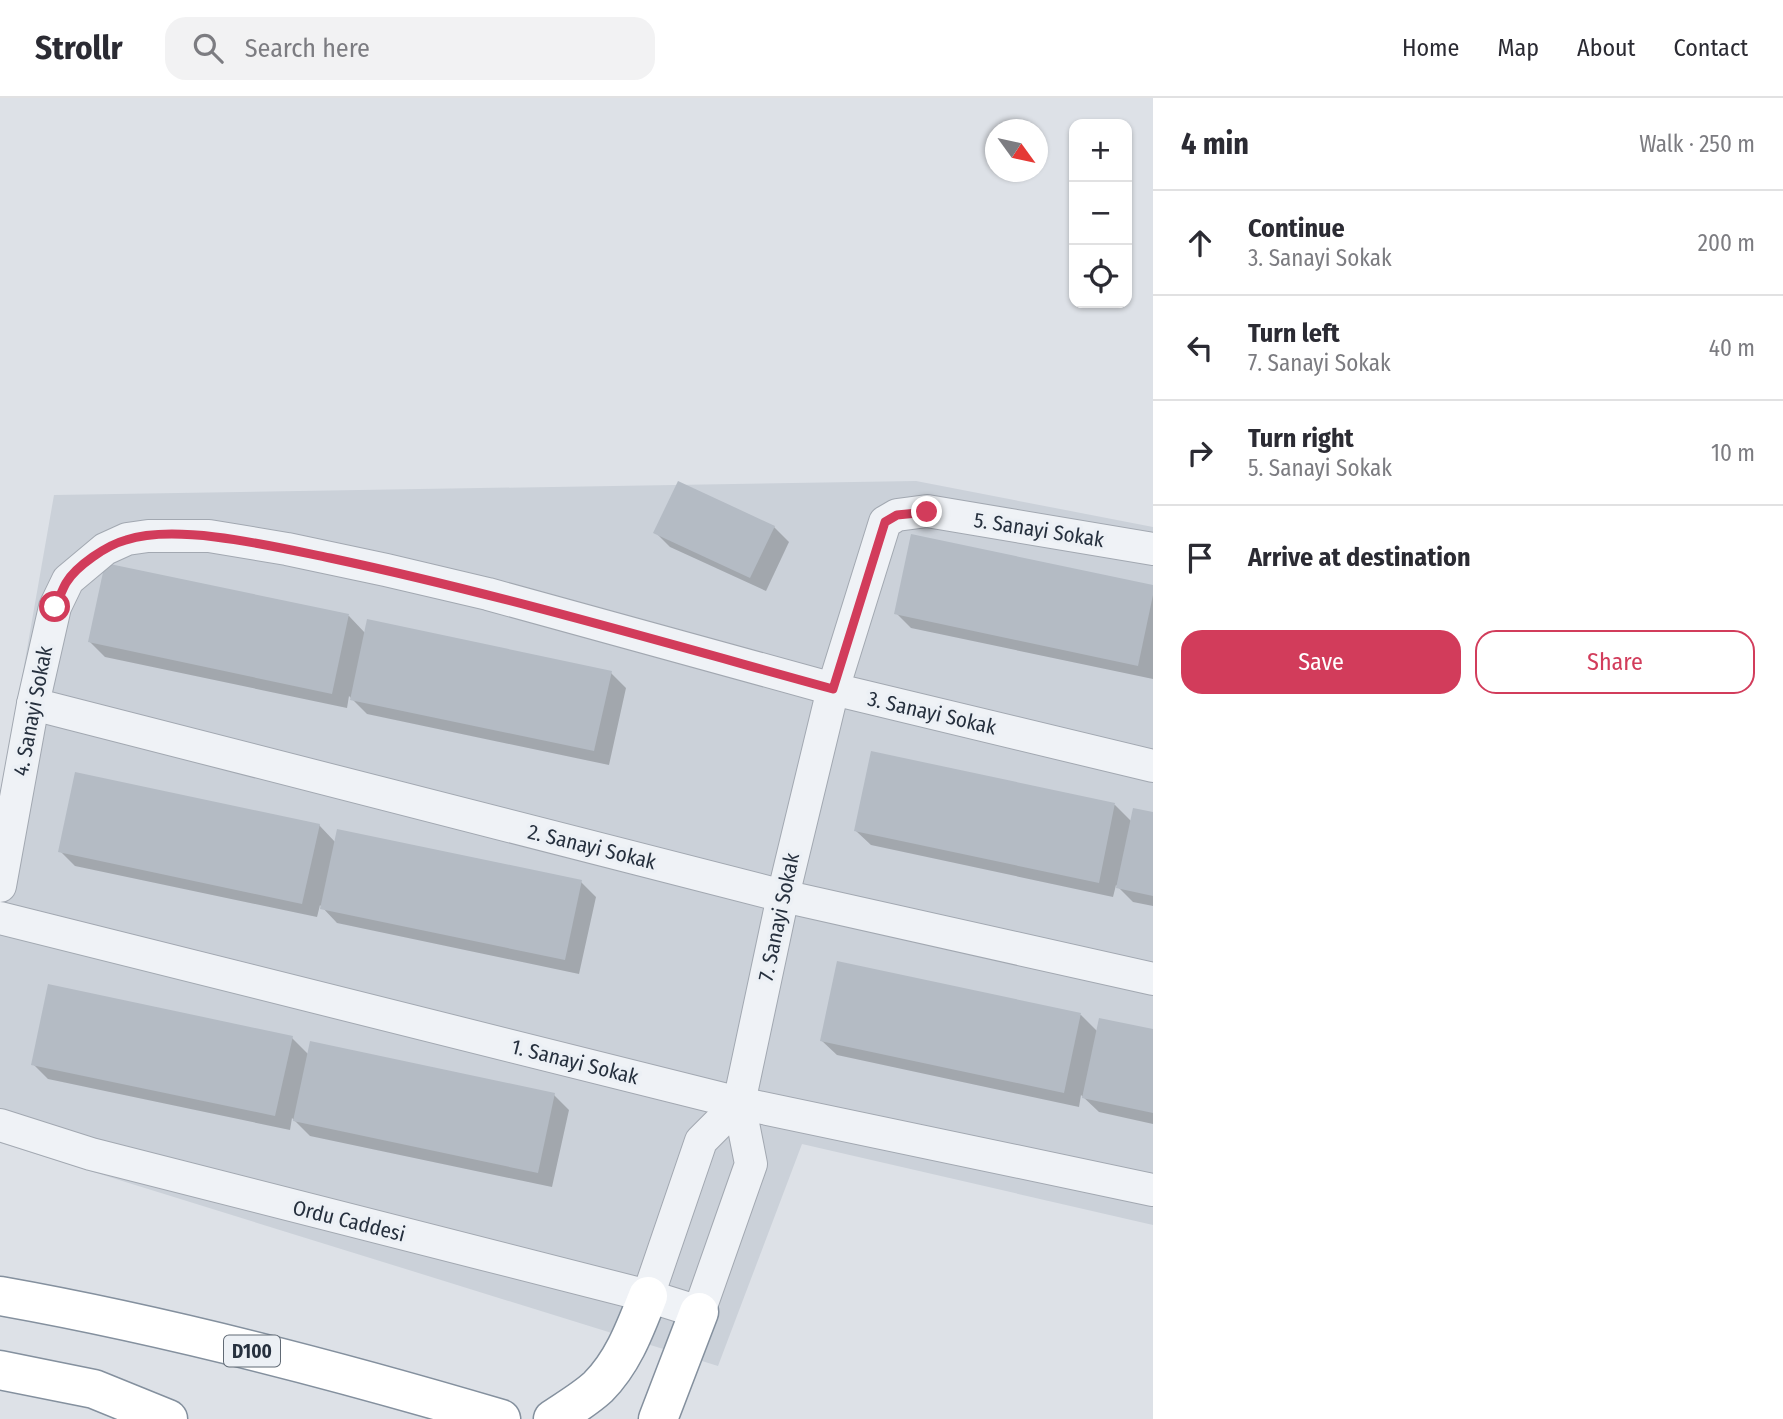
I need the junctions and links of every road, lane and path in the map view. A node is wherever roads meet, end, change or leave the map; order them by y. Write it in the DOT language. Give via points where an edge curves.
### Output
graph roads {
  1 [pos="885,522"];
  2 [pos="1153,549"];
  3 [pos="68,580"];
  4 [pos="833,689"];
  5 [pos="33,704"];
  6 [pos="1153,766"];
  7 [pos="0,886"];
  8 [pos="783,896"];
  9 [pos="0,918"];
  10 [pos="1153,979"];
  11 [pos="739,1103"];
  12 [pos="0,1125"];
  13 [pos="1153,1189"];
  14 [pos="0,1296"];
  15 [pos="648,1297"];
  16 [pos="699,1312"];
  17 [pos="0,1370"];
  18 [pos="168,1419"];
  19 [pos="501,1419"];
  20 [pos="553,1419"];
  21 [pos="658,1419"];
  1 -- 2 [label="street, 5. Sanayi Sokak" via="897,515 927,512"];
  1 -- 4 [label="street, 7. Sanayi Sokak"];
  3 -- 4 [label="street, 3. Sanayi Sokak" via="105,549 127,539 209,536 475,591"];
  3 -- 5 [label="street, 4. Sanayi Sokak" via="55,607"];
  4 -- 6 [label="street, 3. Sanayi Sokak"];
  4 -- 8 [label="street, 7. Sanayi Sokak"];
  5 -- 7 [label="street, 4. Sanayi Sokak"];
  5 -- 8 [label="street, 2. Sanayi Sokak"];
  8 -- 10 [label="street, 2. Sanayi Sokak"];
  8 -- 11 [label="street, 7. Sanayi Sokak"];
  9 -- 11 [label="street, 1. Sanayi Sokak"];
  11 -- 13 [label="street, 1. Sanayi Sokak"];
  11 -- 15 [label="street" via="701,1141"];
  11 -- 16 [label="street, 7. Sanayi Sokak" via="751,1164"];
  12 -- 15 [label="street, Ordu Caddesi" via="177,1177"];
  14 -- 19 [label="highway, D100" via="92,1312 384,1384"];
  15 -- 16 [label="street, Ordu Caddesi"];
  15 -- 20 [label="highway" via="615,1367 597,1388"];
  16 -- 21 [label="highway"];
  17 -- 18 [label="highway" via="94,1389"];
}
